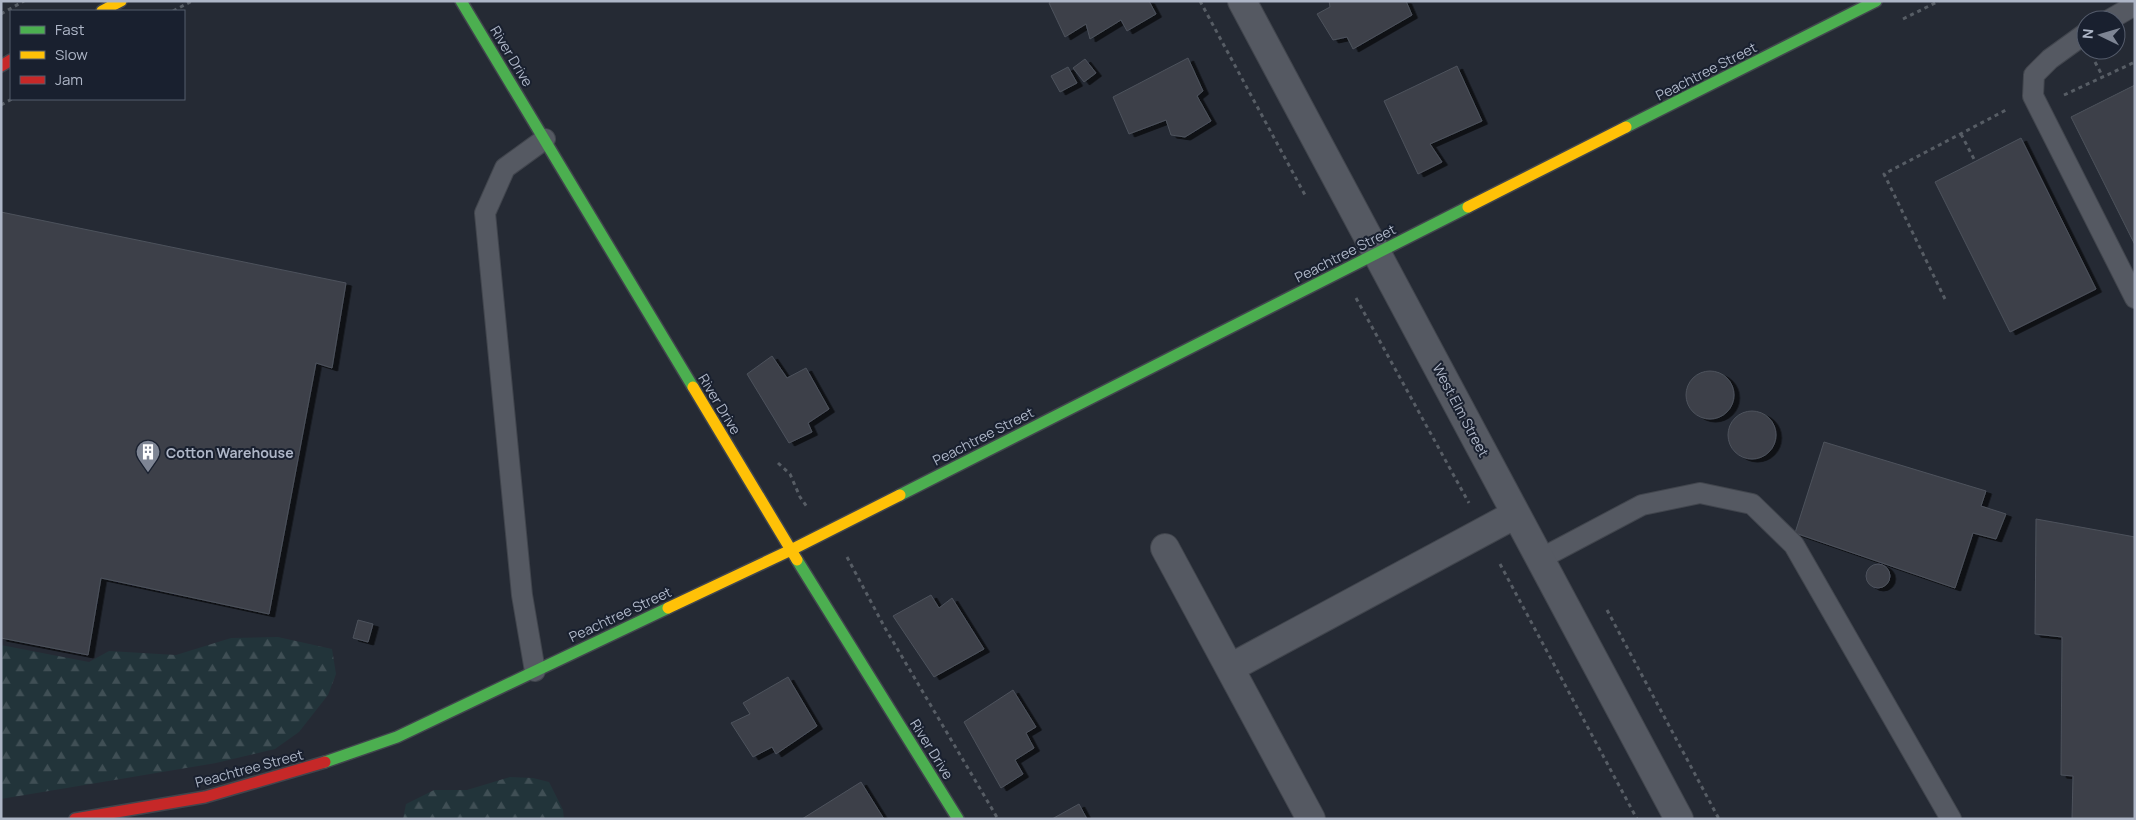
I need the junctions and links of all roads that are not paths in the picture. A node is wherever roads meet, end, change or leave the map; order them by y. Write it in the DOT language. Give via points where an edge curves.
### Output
graph roads {
  1 [pos="121,1"];
  2 [pos="462,1"];
  3 [pos="1242,1"];
  4 [pos="1876,1"];
  5 [pos="104,10"];
  6 [pos="2076,40"];
  7 [pos="544,139"];
  8 [pos="1377,254"];
  9 [pos="2135,298"];
  10 [pos="1516,514"];
  11 [pos="1165,548"];
  12 [pos="791,550"];
  13 [pos="1540,559"];
  14 [pos="1230,668"];
  15 [pos="535,671"];
  16 [pos="75,819"];
  17 [pos="958,819"];
  18 [pos="1311,819"];
  19 [pos="1679,819"];
  20 [pos="1951,819"];
  1 -- 5 [label="main road"];
  2 -- 7 [label="main road, River Drive"];
  3 -- 8 [label="street, West Elm Street"];
  4 -- 8 [label="main road, Peachtree Street"];
  6 -- 9 [label="lane" via="2050,58 2034,75 2033,96"];
  7 -- 12 [label="main road, River Drive"];
  7 -- 15 [label="lane" via="505,168 485,213 522,595"];
  8 -- 10 [label="street, West Elm Street"];
  8 -- 12 [label="main road, Peachtree Street"];
  10 -- 13 [label="street, West Elm Street"];
  10 -- 14 [label="street"];
  11 -- 14 [label="street"];
  12 -- 15 [label="main road, Peachtree Street"];
  12 -- 17 [label="main road, River Drive"];
  13 -- 19 [label="street, West Elm Street"];
  13 -- 20 [label="lane" via="1642,505 1700,493 1752,504 1794,545"];
  14 -- 18 [label="street"];
  15 -- 16 [label="main road, Peachtree Street" via="397,737 323,763 206,796"];
}
